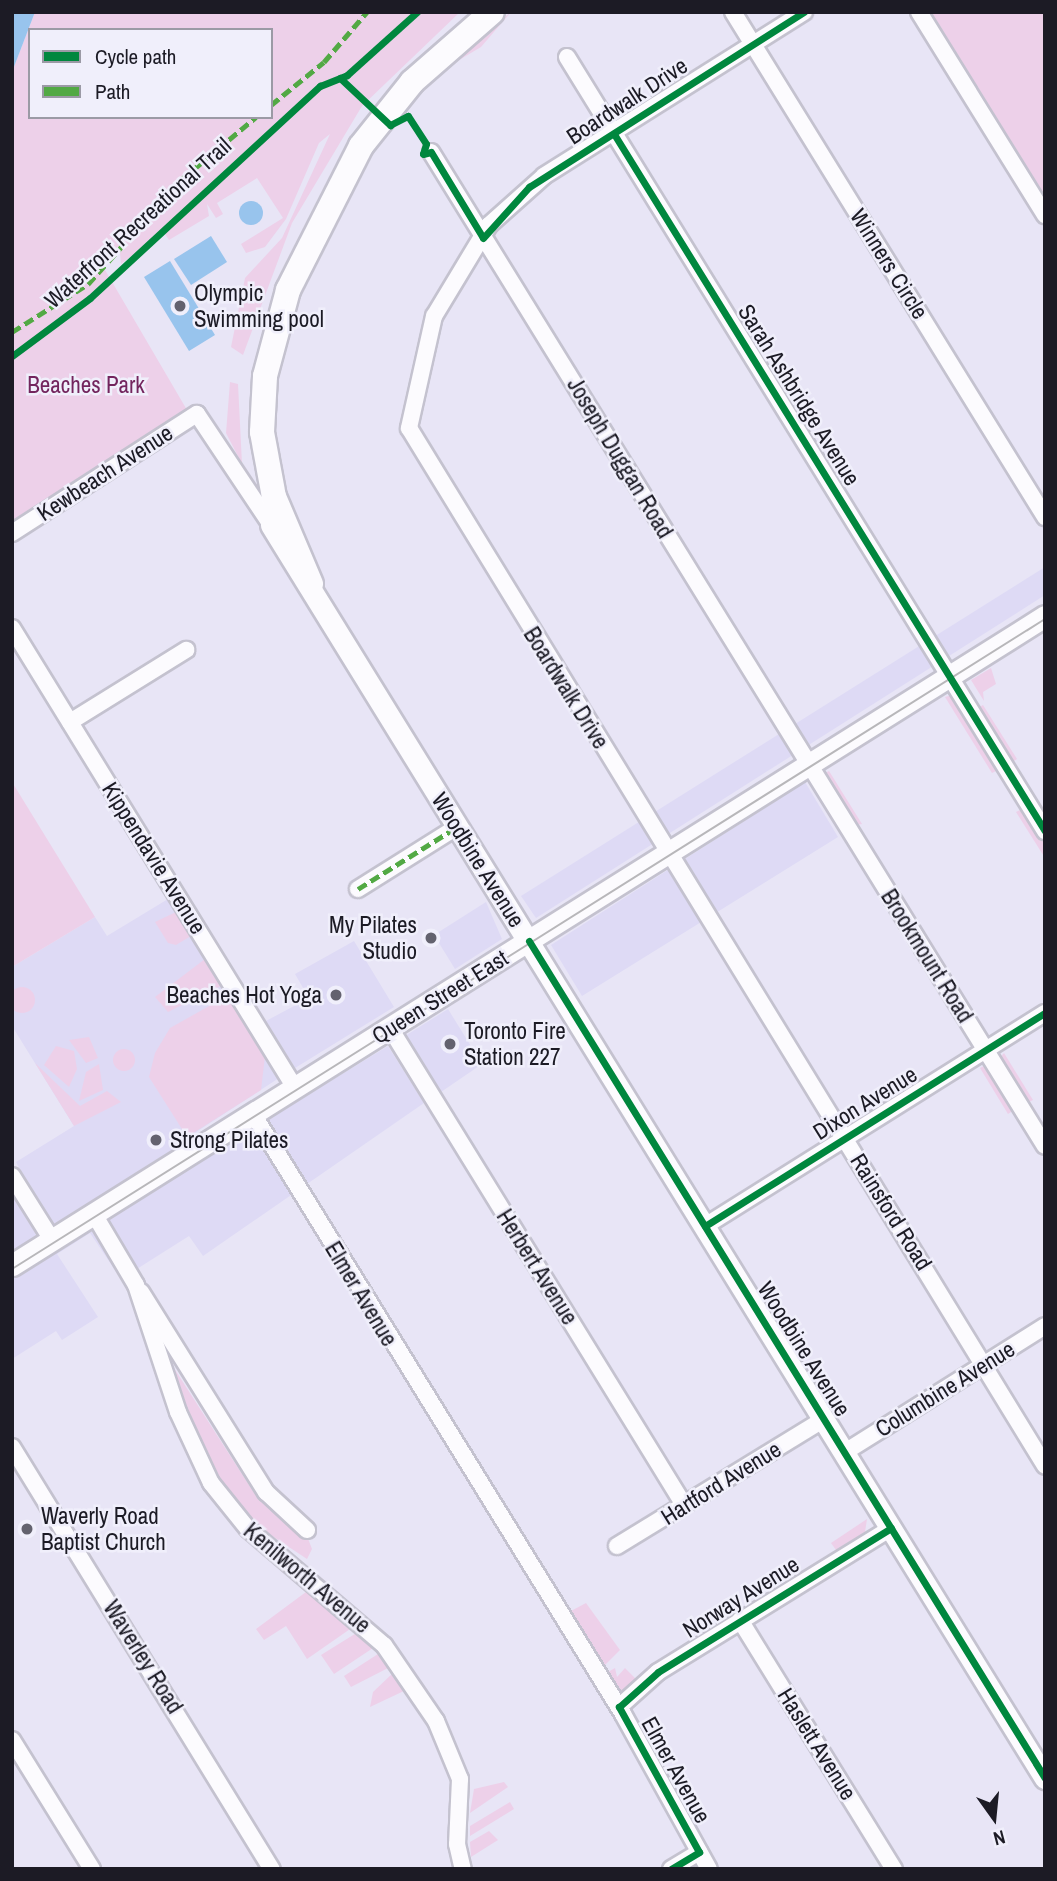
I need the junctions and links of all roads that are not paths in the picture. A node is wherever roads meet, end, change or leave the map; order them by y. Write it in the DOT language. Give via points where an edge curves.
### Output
graph roads {
  1 [pos="470,12"];
  2 [pos="492,12"];
  3 [pos="733,12"];
  4 [pos="804,12"];
  5 [pos="919,12"];
  6 [pos="754,46"];
  7 [pos="567,57"];
  8 [pos="614,134"];
  9 [pos="431,152"];
  10 [pos="1045,215"];
  11 [pos="483,238"];
  12 [pos="197,414"];
  13 [pos="1045,517"];
  14 [pos="271,525"];
  15 [pos="12,533"];
  16 [pos="312,584"];
  17 [pos="1045,616"];
  18 [pos="12,628"];
  19 [pos="186,650"];
  20 [pos="949,677"];
  21 [pos="70,722"];
  22 [pos="809,765"];
  23 [pos="457,827"];
  24 [pos="1045,831"];
  25 [pos="668,853"];
  26 [pos="358,889"];
  27 [pos="528,941"];
  28 [pos="1045,1013"];
  29 [pos="390,1028"];
  30 [pos="986,1051"];
  31 [pos="295,1088"];
  32 [pos="253,1114"];
  33 [pos="845,1138"];
  34 [pos="1045,1146"];
  35 [pos="12,1176"];
  36 [pos="94,1214"];
  37 [pos="705,1226"];
  38 [pos="52,1240"];
  39 [pos="12,1265"];
  40 [pos="136,1285"];
  41 [pos="1045,1326"];
  42 [pos="984,1364"];
  43 [pos="824,1419"];
  44 [pos="12,1447"];
  45 [pos="845,1452"];
  46 [pos="1045,1466"];
  47 [pos="684,1506"];
  48 [pos="891,1528"];
  49 [pos="307,1530"];
  50 [pos="618,1546"];
  51 [pos="740,1620"];
  52 [pos="619,1707"];
  53 [pos="12,1740"];
  54 [pos="1045,1778"];
  55 [pos="699,1852"];
  56 [pos="92,1869"];
  57 [pos="272,1869"];
  58 [pos="463,1869"];
  59 [pos="671,1869"];
  60 [pos="709,1869"];
  61 [pos="894,1869"];
  1 -- 14 [label="highway" via="370,110 292,237 257,337 246,401 250,464"];
  2 -- 16 [label="highway, Woodbine Avenue" via="393,103 340,179 306,244 265,376 262,432 274,497"];
  3 -- 6 [label="street, Winners Circle"];
  4 -- 6 [label="street, Boardwalk Drive"];
  5 -- 10 [label="street"];
  6 -- 8 [label="street, Boardwalk Drive"];
  6 -- 13 [label="street, Winners Circle"];
  7 -- 8 [label="street, Sarah Ashbridge Avenue"];
  8 -- 11 [label="street, Boardwalk Drive" via="529,187"];
  8 -- 20 [label="street, Sarah Ashbridge Avenue"];
  9 -- 11 [label="street, Joseph Duggan Road"];
  11 -- 22 [label="street, Joseph Duggan Road"];
  11 -- 25 [label="street, Boardwalk Drive" via="434,316 409,407 411,434"];
  12 -- 14 [label="street, Woodbine Avenue"];
  12 -- 15 [label="street, Kewbeach Avenue"];
  14 -- 16 [label="main road, Woodbine Avenue"];
  16 -- 23 [label="main road, Woodbine Avenue"];
  17 -- 20 [label="main road, Queen Street East"];
  18 -- 21 [label="street, Kippendavie Avenue"];
  19 -- 21 [label="street"];
  20 -- 22 [label="main road, Queen Street East"];
  20 -- 24 [label="street, Sarah Ashbridge Avenue"];
  21 -- 31 [label="street, Kippendavie Avenue"];
  22 -- 25 [label="main road, Queen Street East"];
  22 -- 30 [label="street, Brookmount Road"];
  23 -- 26 [label="street"];
  23 -- 27 [label="main road, Woodbine Avenue"];
  25 -- 27 [label="main road, Queen Street East"];
  25 -- 33 [label="street, Rainsford Road"];
  27 -- 29 [label="main road, Queen Street East"];
  27 -- 37 [label="main road, Woodbine Avenue"];
  28 -- 30 [label="street, Dixon Avenue"];
  29 -- 31 [label="main road, Queen Street East"];
  29 -- 47 [label="street, Herbert Avenue"];
  30 -- 33 [label="street, Dixon Avenue"];
  30 -- 34 [label="street, Brookmount Road"];
  31 -- 32 [label="main road, Queen Street East"];
  32 -- 36 [label="main road, Queen Street East"];
  32 -- 52 [label="street, Elmer Avenue"];
  33 -- 37 [label="street, Dixon Avenue"];
  33 -- 42 [label="street, Rainsford Road"];
  35 -- 38 [label="street"];
  36 -- 38 [label="main road, Queen Street East"];
  36 -- 40 [label="street, Kenilworth Avenue"];
  37 -- 43 [label="main road, Woodbine Avenue"];
  38 -- 39 [label="main road, Queen Street East"];
  40 -- 49 [label="street, Kenilworth Avenue" via="266,1492"];
  40 -- 58 [label="street, Kenilworth Avenue" via="173,1401 211,1483 248,1529 391,1653 436,1721 460,1779 457,1844"];
  41 -- 42 [label="street, Columbine Avenue"];
  42 -- 45 [label="street, Columbine Avenue"];
  42 -- 46 [label="street, Rainsford Road"];
  43 -- 45 [label="main road, Woodbine Avenue"];
  43 -- 47 [label="street, Hartford Avenue"];
  44 -- 57 [label="street, Waverley Road"];
  45 -- 48 [label="main road, Woodbine Avenue"];
  47 -- 50 [label="street, Hartford Avenue"];
  48 -- 51 [label="street, Norway Avenue"];
  48 -- 54 [label="main road, Woodbine Avenue"];
  51 -- 52 [label="street, Norway Avenue" via="658,1672"];
  51 -- 61 [label="street, Haslett Avenue"];
  52 -- 55 [label="street, Elmer Avenue"];
  53 -- 56 [label="street"];
  55 -- 59 [label="street"];
  55 -- 60 [label="street, Elmer Avenue"];
}
